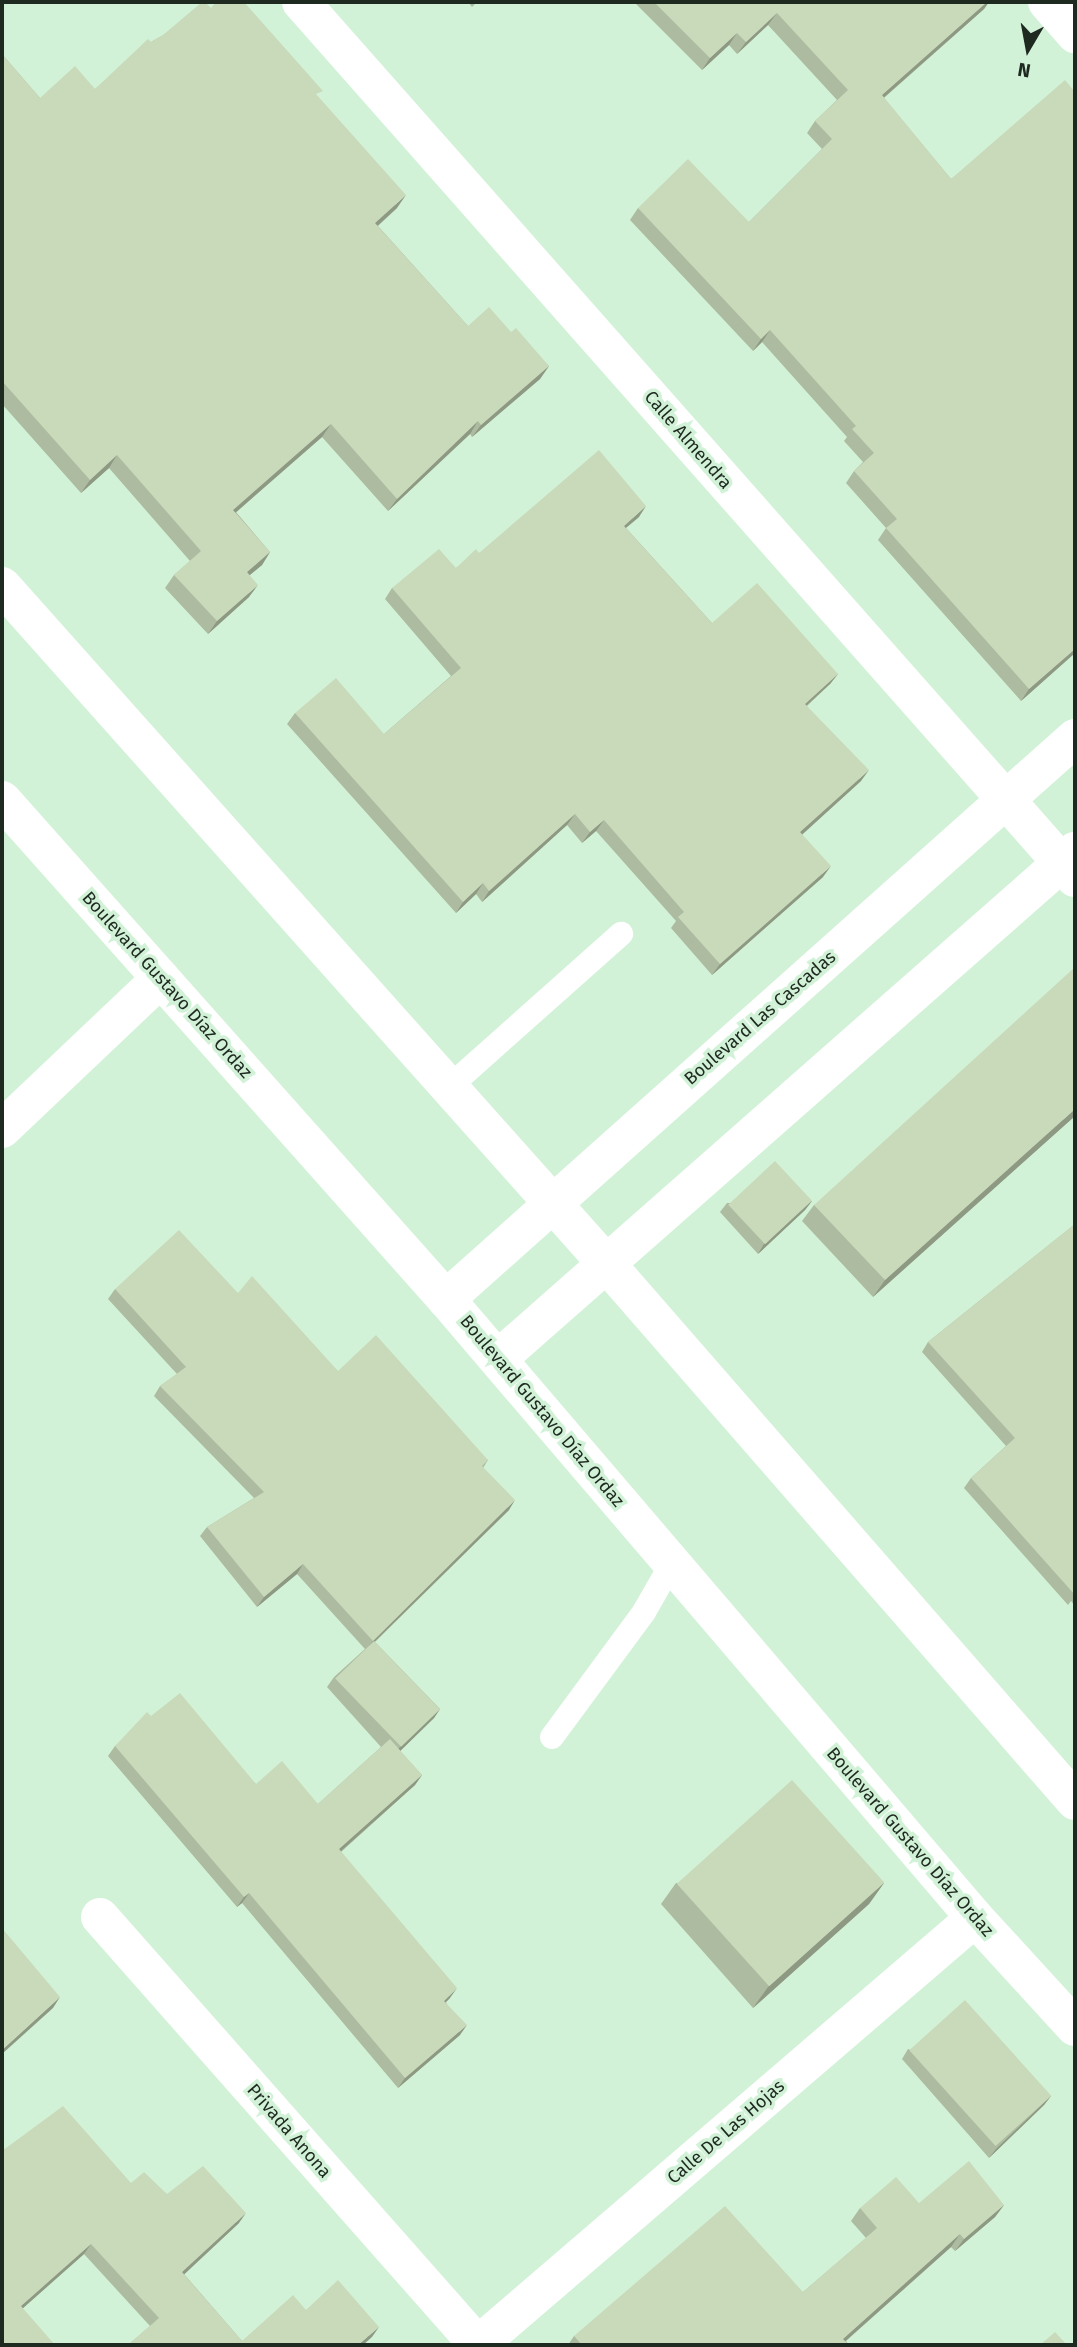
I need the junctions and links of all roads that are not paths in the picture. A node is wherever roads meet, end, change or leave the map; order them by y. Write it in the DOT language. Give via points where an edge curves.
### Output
graph roads {
  1 [pos="301,2"];
  2 [pos="1047,2"];
  3 [pos="1075,34"];
  4 [pos="2,586"];
  5 [pos="1075,738"];
  6 [pos="2,800"];
  7 [pos="1006,800"];
  8 [pos="1071,864"];
  9 [pos="621,934"];
  10 [pos="161,978"];
  11 [pos="448,1088"];
  12 [pos="2,1129"];
  13 [pos="550,1203"];
  14 [pos="605,1262"];
  15 [pos="446,1298"];
  16 [pos="498,1359"];
  17 [pos="672,1563"];
  18 [pos="552,1737"];
  19 [pos="1075,1801"];
  20 [pos="100,1917"];
  21 [pos="975,1918"];
  22 [pos="1075,2027"];
  23 [pos="478,2345"];
  1 -- 7 [label="street, Calle Almendra"];
  2 -- 3 [label="street"];
  4 -- 11 [label="street"];
  5 -- 7 [label="street, Boulevard Las Cascadas"];
  6 -- 10 [label="street, Boulevard Gustavo Díaz Ordaz"];
  7 -- 8 [label="street, Calle Almendra"];
  7 -- 13 [label="street, Boulevard Las Cascadas"];
  8 -- 14 [label="street"];
  9 -- 11 [label="lane"];
  10 -- 12 [label="street"];
  10 -- 15 [label="street, Boulevard Gustavo Díaz Ordaz"];
  11 -- 13 [label="street"];
  13 -- 14 [label="street"];
  13 -- 15 [label="street, Boulevard Las Cascadas"];
  14 -- 16 [label="street"];
  14 -- 19 [label="street"];
  15 -- 16 [label="street, Boulevard Gustavo Díaz Ordaz"];
  16 -- 17 [label="street, Boulevard Gustavo Díaz Ordaz"];
  17 -- 18 [label="lane" via="644,1612"];
  17 -- 21 [label="street, Boulevard Gustavo Díaz Ordaz"];
  20 -- 23 [label="street, Privada Anona"];
  21 -- 22 [label="street, Boulevard Gustavo Díaz Ordaz"];
  21 -- 23 [label="street, Calle De Las Hojas"];
}
